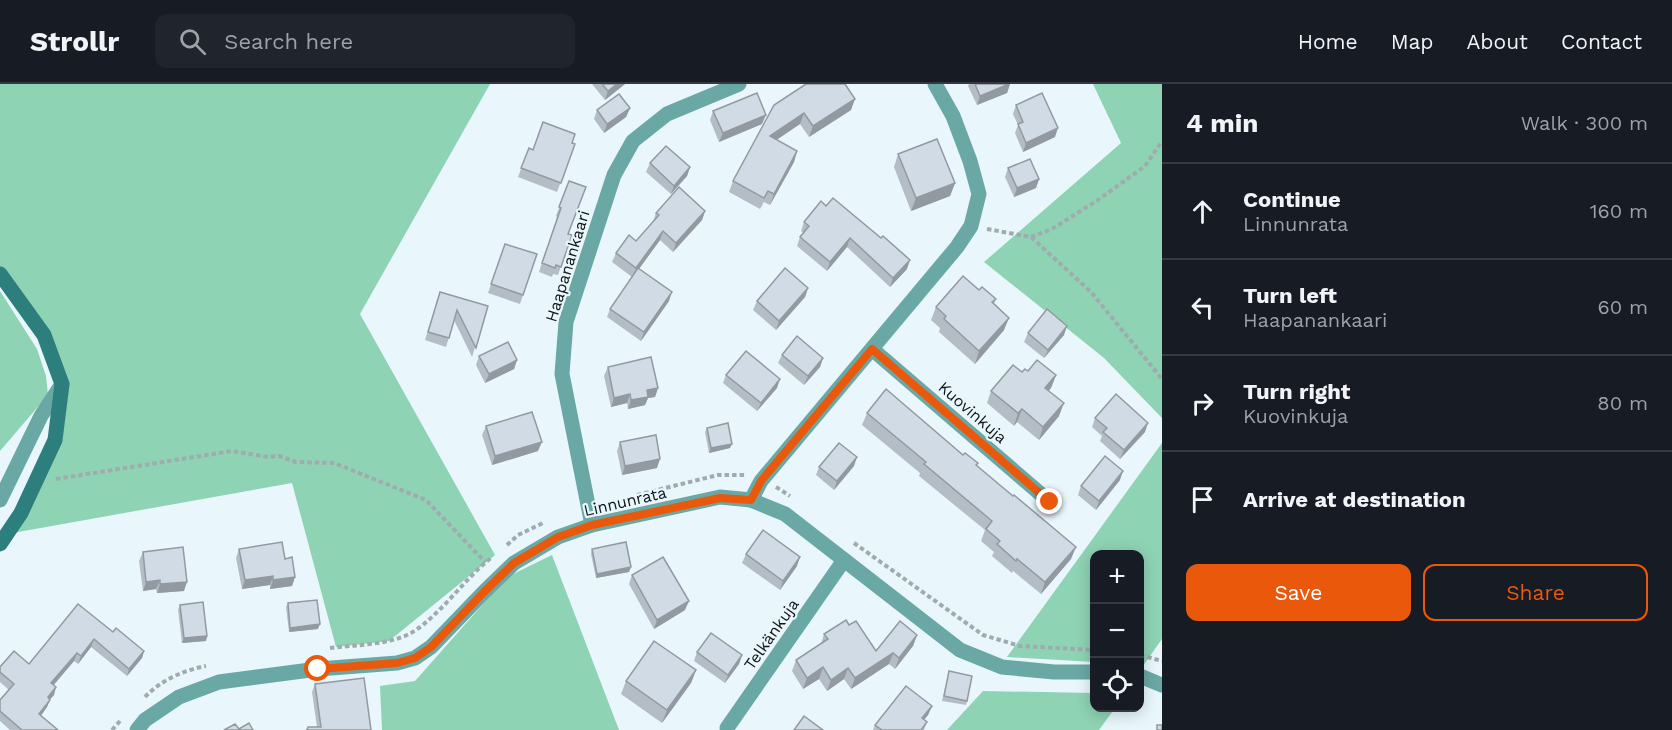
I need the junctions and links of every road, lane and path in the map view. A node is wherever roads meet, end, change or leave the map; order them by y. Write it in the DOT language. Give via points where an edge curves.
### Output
graph roads {
  1 [pos="739,84"];
  2 [pos="935,84"];
  3 [pos="1162,141"];
  4 [pos="971,226"];
  5 [pos="1031,237"];
  6 [pos="0,274"];
  7 [pos="872,349"];
  8 [pos="1162,379"];
  9 [pos="62,384"];
  10 [pos="39,475"];
  11 [pos="761,481"];
  12 [pos="632,496"];
  13 [pos="794,498"];
  14 [pos="0,500"];
  15 [pos="751,500"];
  16 [pos="1050,502"];
  17 [pos="545,522"];
  18 [pos="592,525"];
  19 [pos="851,540"];
  20 [pos="0,544"];
  21 [pos="503,548"];
  22 [pos="495,555"];
  23 [pos="844,560"];
  24 [pos="485,562"];
  25 [pos="325,649"];
  26 [pos="1090,650"];
  27 [pos="1144,656"];
  28 [pos="1162,661"];
  29 [pos="212,666"];
  30 [pos="1090,672"];
  31 [pos="1144,678"];
  32 [pos="1162,685"];
  33 [pos="140,701"];
  34 [pos="126,716"];
  35 [pos="727,728"];
  36 [pos="112,730"];
  37 [pos="137,730"];
  1 -- 18 [label="street, Haapanankaari" via="667,114 633,141 614,175 566,322 562,374"];
  2 -- 4 [label="street" via="953,116 979,194"];
  3 -- 5 [label="path" via="1145,166 1126,180 1052,229"];
  4 -- 5 [label="path"];
  4 -- 7 [label="street"];
  5 -- 8 [label="path" via="1091,292"];
  6 -- 9 [label="street" via="44,335"];
  7 -- 11 [label="street"];
  7 -- 16 [label="street, Kuovinkuja"];
  9 -- 10 [label="street" via="55,440"];
  9 -- 14 [label="street" via="40,416"];
  10 -- 20 [label="street" via="21,513"];
  10 -- 24 [label="path" via="50,480 232,451 279,456 296,462 334,463 426,500"];
  11 -- 12 [label="path" via="743,474 718,475"];
  11 -- 13 [label="path"];
  11 -- 15 [label="street"];
  15 -- 18 [label="street, Linnunrata" via="720,498"];
  15 -- 23 [label="street, Linnunrata" via="785,514"];
  17 -- 21 [label="path" via="518,535"];
  18 -- 37 [label="street, Linnunrata" via="558,537 514,563 431,647 415,658 219,682 179,697"];
  19 -- 26 [label="path" via="983,635 1020,646"];
  22 -- 24 [label="path"];
  23 -- 30 [label="street, Linnunrata" via="960,650 1002,667"];
  23 -- 35 [label="street, Telkänkuja"];
  24 -- 25 [label="path" via="410,633 389,641"];
  27 -- 28 [label="path"];
  29 -- 33 [label="path" via="190,669 154,687"];
  31 -- 32 [label="street"];
  34 -- 36 [label="path"];
}
